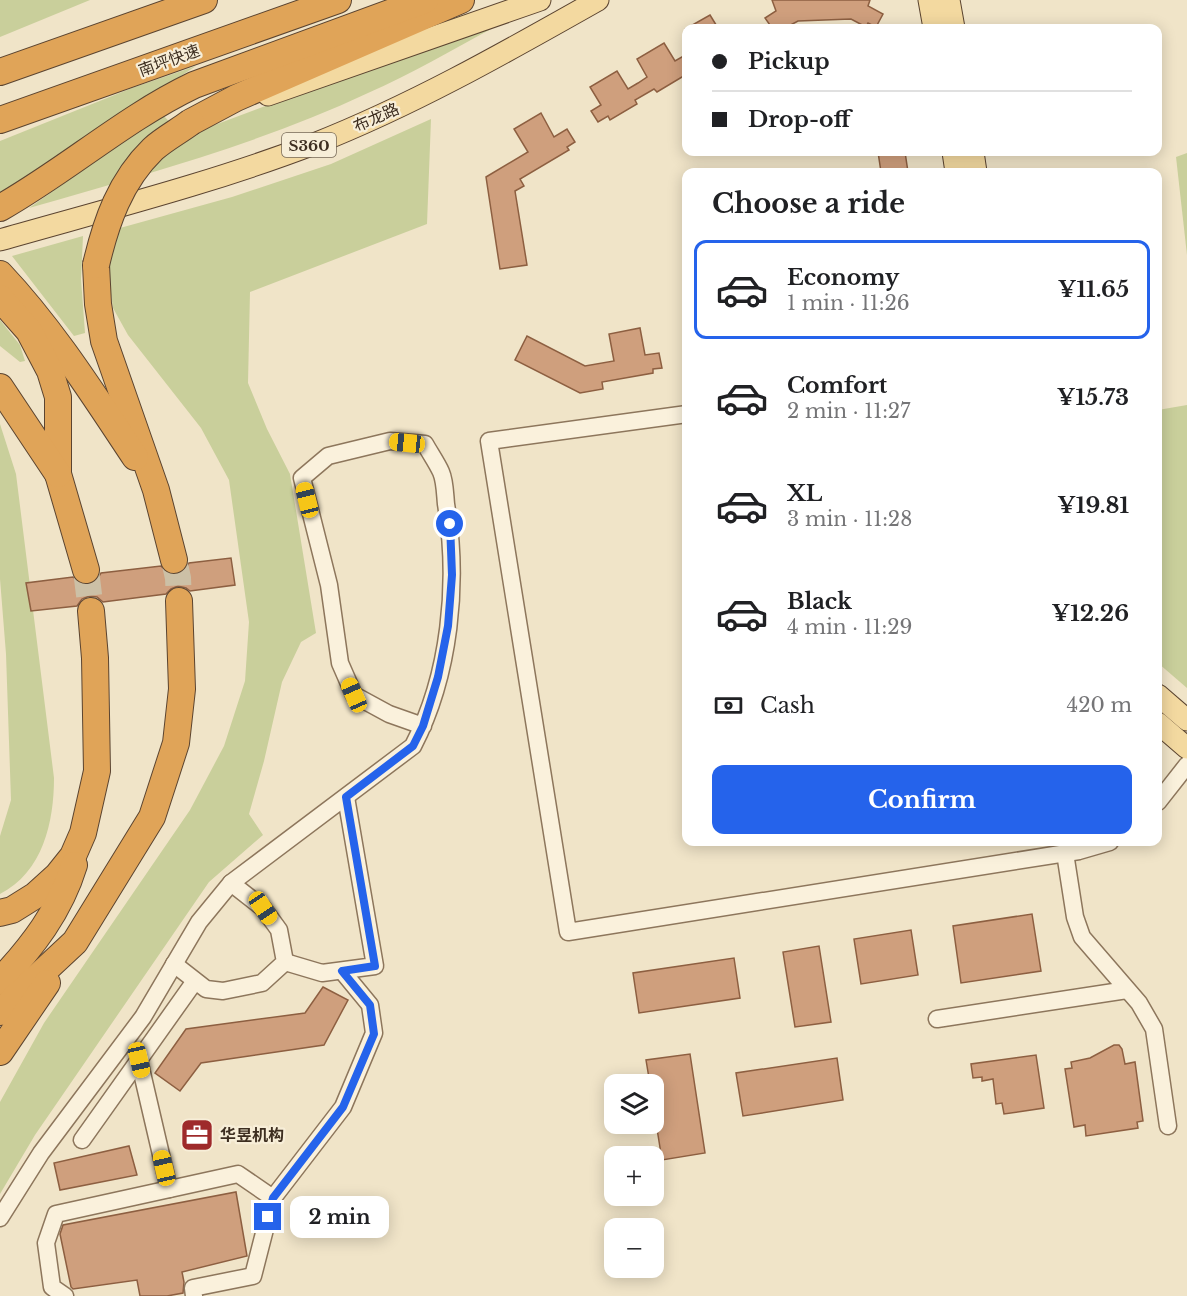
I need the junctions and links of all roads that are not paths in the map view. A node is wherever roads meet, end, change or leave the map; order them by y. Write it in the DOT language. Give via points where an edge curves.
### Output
graph roads {
  1 [pos="159,0"];
  2 [pos="204,0"];
  3 [pos="338,0"];
  4 [pos="425,0"];
  5 [pos="461,0"];
  6 [pos="540,0"];
  7 [pos="598,0"];
  8 [pos="929,0"];
  9 [pos="949,0"];
  10 [pos="933,24"];
  11 [pos="953,24"];
  12 [pos="30,62"];
  13 [pos="0,72"];
  14 [pos="0,120"];
  15 [pos="191,122"];
  16 [pos="0,208"];
  17 [pos="0,240"];
  18 [pos="5,287"];
  19 [pos="0,387"];
  20 [pos="682,415"];
  21 [pos="58,474"];
  22 [pos="156,490"];
  23 [pos="174,560"];
  24 [pos="86,570"];
  25 [pos="179,601"];
  26 [pos="91,611"];
  27 [pos="1162,698"];
  28 [pos="1187,720"];
  29 [pos="423,726"];
  30 [pos="1162,726"];
  31 [pos="1187,748"];
  32 [pos="1187,765"];
  33 [pos="346,797"];
  34 [pos="1162,797"];
  35 [pos="83,833"];
  36 [pos="1098,846"];
  37 [pos="1065,853"];
  38 [pos="231,883"];
  39 [pos="0,913"];
  40 [pos="75,942"];
  41 [pos="285,962"];
  42 [pos="174,964"];
  43 [pos="342,971"];
  44 [pos="0,981"];
  45 [pos="195,981"];
  46 [pos="1127,990"];
  47 [pos="0,1012"];
  48 [pos="937,1019"];
  49 [pos="0,1052"];
  50 [pos="139,1060"];
  51 [pos="1168,1126"];
  52 [pos="82,1140"];
  53 [pos="169,1189"];
  54 [pos="273,1198"];
  55 [pos="0,1218"];
  56 [pos="65,1296"];
  57 [pos="194,1296"];
  1 -- 12 [label="highway" via="79,42"];
  2 -- 12 [label="highway"];
  3 -- 14 [label="highway, 南坪快速"];
  4 -- 16 [label="highway" via="163,100"];
  5 -- 15 [label="highway" via="236,98"];
  6 -- 15 [label="main road"];
  7 -- 17 [label="main road, 布龙路 / S360" via="391,111 315,143 237,172"];
  8 -- 10 [label="main road"];
  9 -- 11 [label="main road"];
  12 -- 13 [label="highway"];
  15 -- 22 [label="highway, bridge" via="154,148 132,172 116,200 96,265 104,341"];
  18 -- 21 [label="highway" via="50,370 58,397"];
  18 -- 22 [label="highway" via="76,370"];
  19 -- 21 [label="highway"];
  20 -- 37 [label="street" via="489,441 568,932"];
  21 -- 24 [label="highway"];
  22 -- 23 [label="highway"];
  25 -- 40 [label="highway" via="182,689 176,743 152,818"];
  26 -- 35 [label="highway" via="97,771"];
  27 -- 28 [label="main road"];
  29 -- 29 [label="street" via="354,695 340,663 329,585 302,478 328,456 390,441 425,444 441,473 450,524 448,626"];
  29 -- 33 [label="street" via="413,746"];
  30 -- 31 [label="main road"];
  32 -- 34 [label="street"];
  33 -- 38 [label="street"];
  33 -- 43 [label="street" via="375,966"];
  35 -- 39 [label="highway" via="73,856 57,876 36,895"];
  35 -- 44 [label="highway" via="70,876 45,928"];
  36 -- 37 [label="street"];
  37 -- 46 [label="street" via="1082,937"];
  38 -- 41 [label="street" via="263,908 279,930"];
  38 -- 42 [label="street" via="199,922"];
  40 -- 47 [label="highway"];
  40 -- 49 [label="highway"];
  41 -- 43 [label="street" via="322,973"];
  41 -- 45 [label="street" via="262,983 223,991 206,990"];
  42 -- 45 [label="street"];
  42 -- 55 [label="street" via="143,1017 41,1153"];
  43 -- 54 [label="street" via="370,1005 374,1034 343,1107"];
  45 -- 50 [label="street"];
  46 -- 48 [label="street"];
  46 -- 51 [label="street" via="1154,1029"];
  50 -- 52 [label="street"];
  50 -- 53 [label="street"];
  53 -- 54 [label="street" via="238,1174"];
  53 -- 56 [label="street" via="56,1214 46,1243 52,1287"];
  54 -- 57 [label="street" via="253,1276 193,1288"];
}
